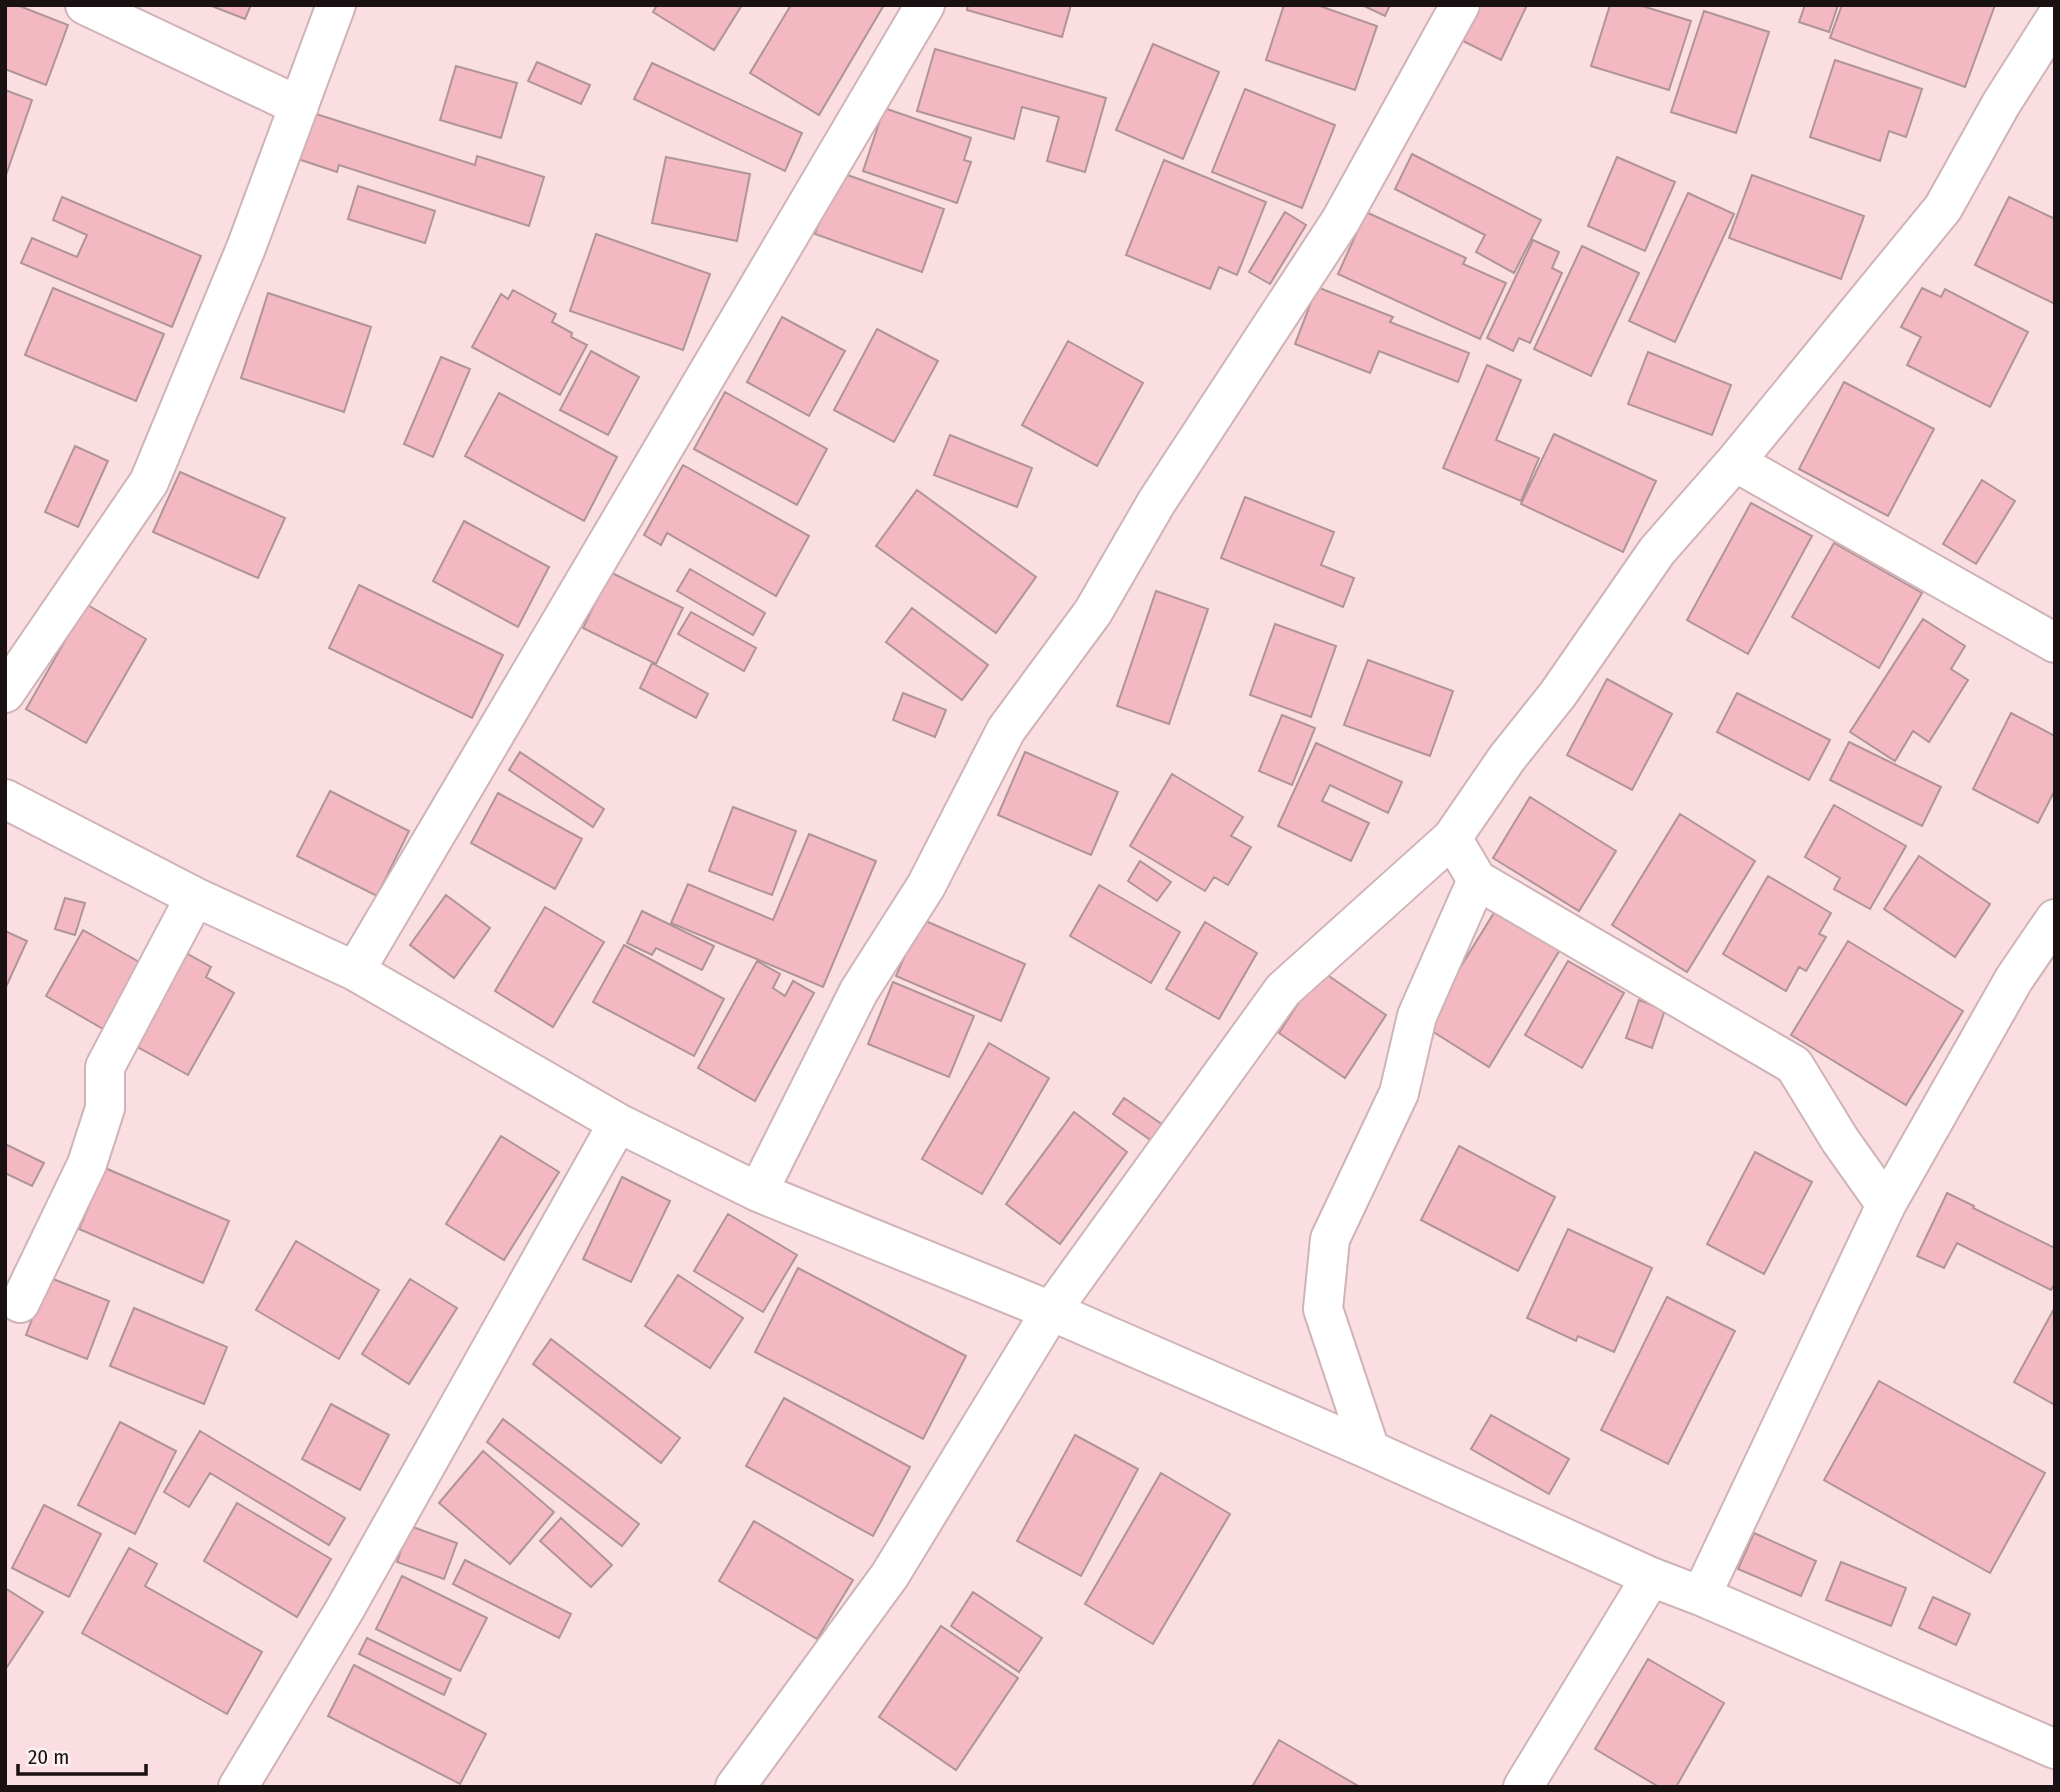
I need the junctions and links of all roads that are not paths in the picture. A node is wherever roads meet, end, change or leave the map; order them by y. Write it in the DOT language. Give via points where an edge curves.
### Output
graph roads {
  1 [pos="85,5"];
  2 [pos="336,5"];
  3 [pos="925,5"];
  4 [pos="1460,5"];
  5 [pos="2055,19"];
  6 [pos="299,106"];
  7 [pos="1735,462"];
  8 [pos="2055,643"];
  9 [pos="5,692"];
  10 [pos="5,799"];
  11 [pos="1452,838"];
  12 [pos="1477,880"];
  13 [pos="195,897"];
  14 [pos="2055,919"];
  15 [pos="355,971"];
  16 [pos="618,1123"];
  17 [pos="758,1192"];
  18 [pos="1886,1205"];
  19 [pos="20,1303"];
  20 [pos="1051,1311"];
  21 [pos="1370,1450"];
  22 [pos="1651,1577"];
  23 [pos="1701,1596"];
  24 [pos="2055,1749"];
  25 [pos="238,1787"];
  26 [pos="735,1787"];
  27 [pos="1522,1787"];
  1 -- 6 [label="street"];
  2 -- 6 [label="street"];
  3 -- 15 [label="street"];
  4 -- 17 [label="street" via="1341,220 1156,503 1093,612 1006,730 926,886 859,991"];
  5 -- 7 [label="street" via="1943,208"];
  6 -- 9 [label="street" via="149,482"];
  7 -- 8 [label="street"];
  7 -- 11 [label="street" via="1657,551"];
  10 -- 13 [label="street"];
  11 -- 12 [label="street"];
  11 -- 20 [label="street" via="1283,990"];
  12 -- 18 [label="street" via="1794,1065"];
  12 -- 21 [label="street" via="1417,1016 1399,1093 1330,1239 1323,1309"];
  13 -- 15 [label="street"];
  13 -- 19 [label="street" via="105,1067 105,1108 87,1164"];
  14 -- 18 [label="street" via="2014,979"];
  15 -- 16 [label="street"];
  16 -- 17 [label="street"];
  16 -- 25 [label="street" via="345,1609"];
  17 -- 20 [label="street"];
  18 -- 23 [label="street"];
  20 -- 21 [label="street"];
  20 -- 26 [label="street" via="890,1575"];
  21 -- 22 [label="street"];
  22 -- 23 [label="street"];
  22 -- 27 [label="street"];
  23 -- 24 [label="street"];
}
